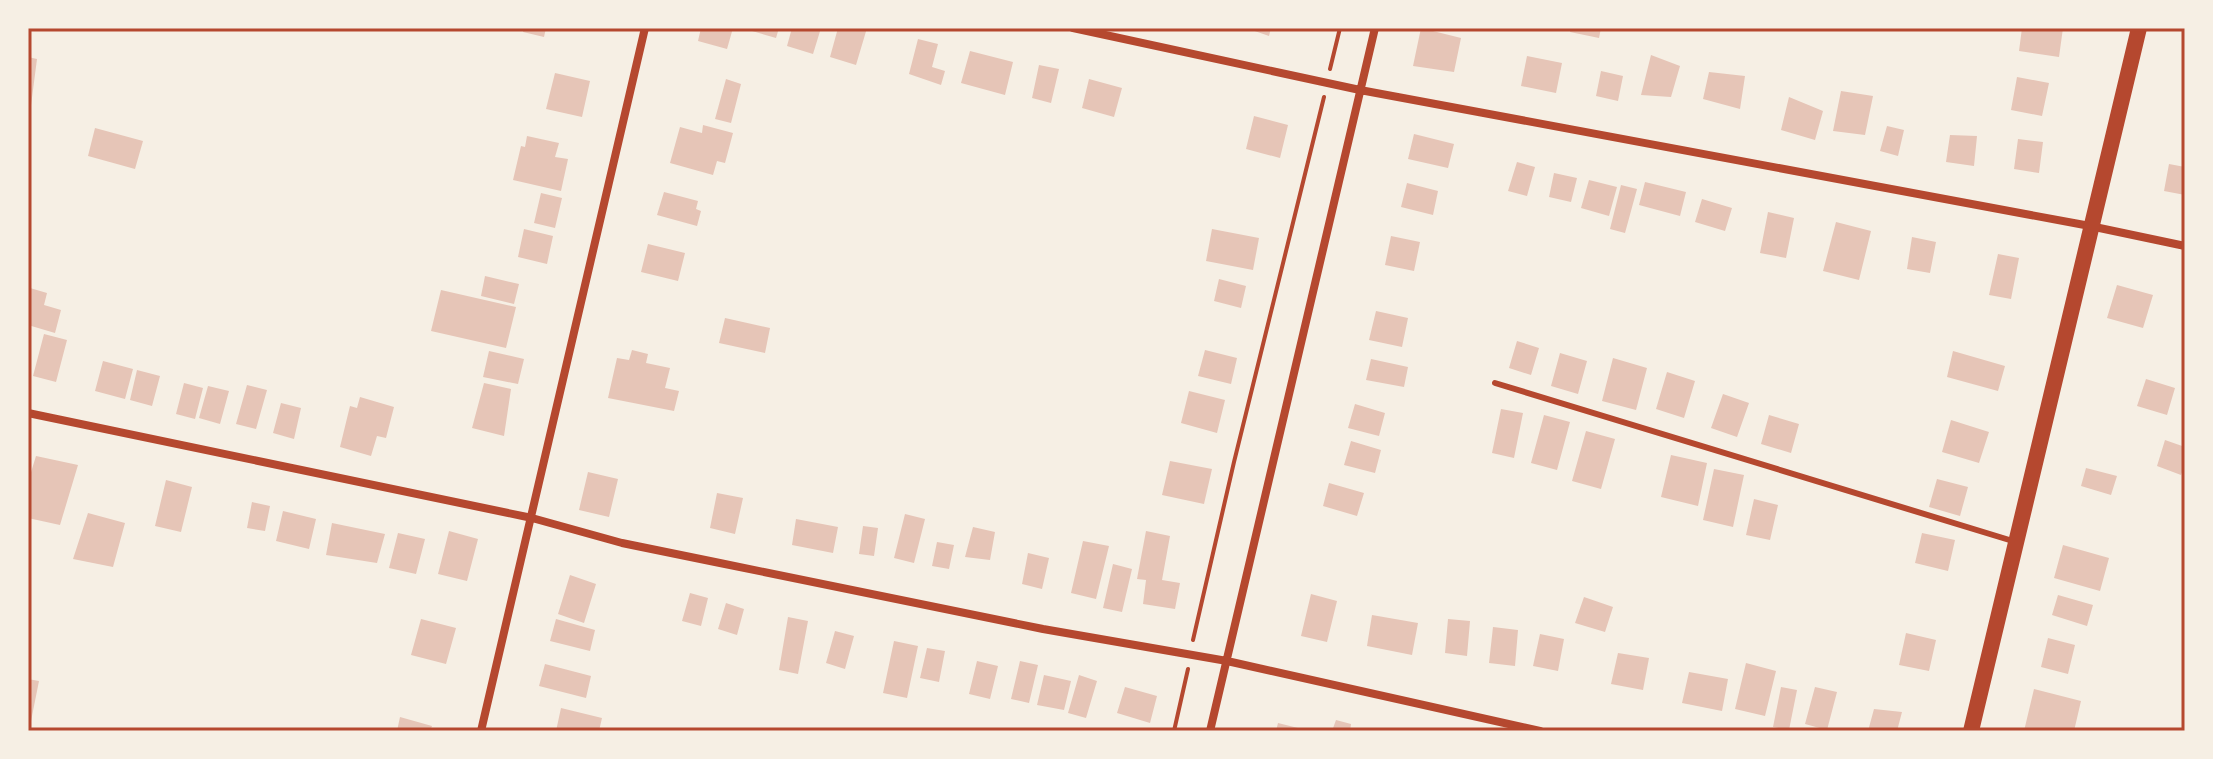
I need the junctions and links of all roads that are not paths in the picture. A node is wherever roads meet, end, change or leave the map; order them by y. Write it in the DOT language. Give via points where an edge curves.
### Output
graph roads {
  1 [pos="645,28"];
  2 [pos="1073,28"];
  3 [pos="1375,28"];
  4 [pos="2139,28"];
  5 [pos="1360,90"];
  6 [pos="2090,226"];
  7 [pos="2185,246"];
  8 [pos="1495,383"];
  9 [pos="28,413"];
  10 [pos="532,518"];
  11 [pos="2016,542"];
  12 [pos="1227,661"];
  13 [pos="481,731"];
  14 [pos="1210,731"];
  15 [pos="1540,731"];
  16 [pos="1971,731"];
  1 -- 10 [label="street"];
  2 -- 5 [label="street"];
  3 -- 5 [label="street"];
  4 -- 6 [label="main road"];
  5 -- 6 [label="street"];
  5 -- 12 [label="street"];
  6 -- 7 [label="street"];
  6 -- 11 [label="main road"];
  8 -- 11 [label="lane"];
  9 -- 10 [label="street"];
  10 -- 12 [label="street" via="699,559"];
  10 -- 13 [label="street"];
  11 -- 16 [label="main road"];
  12 -- 14 [label="street"];
  12 -- 15 [label="street"];
}
